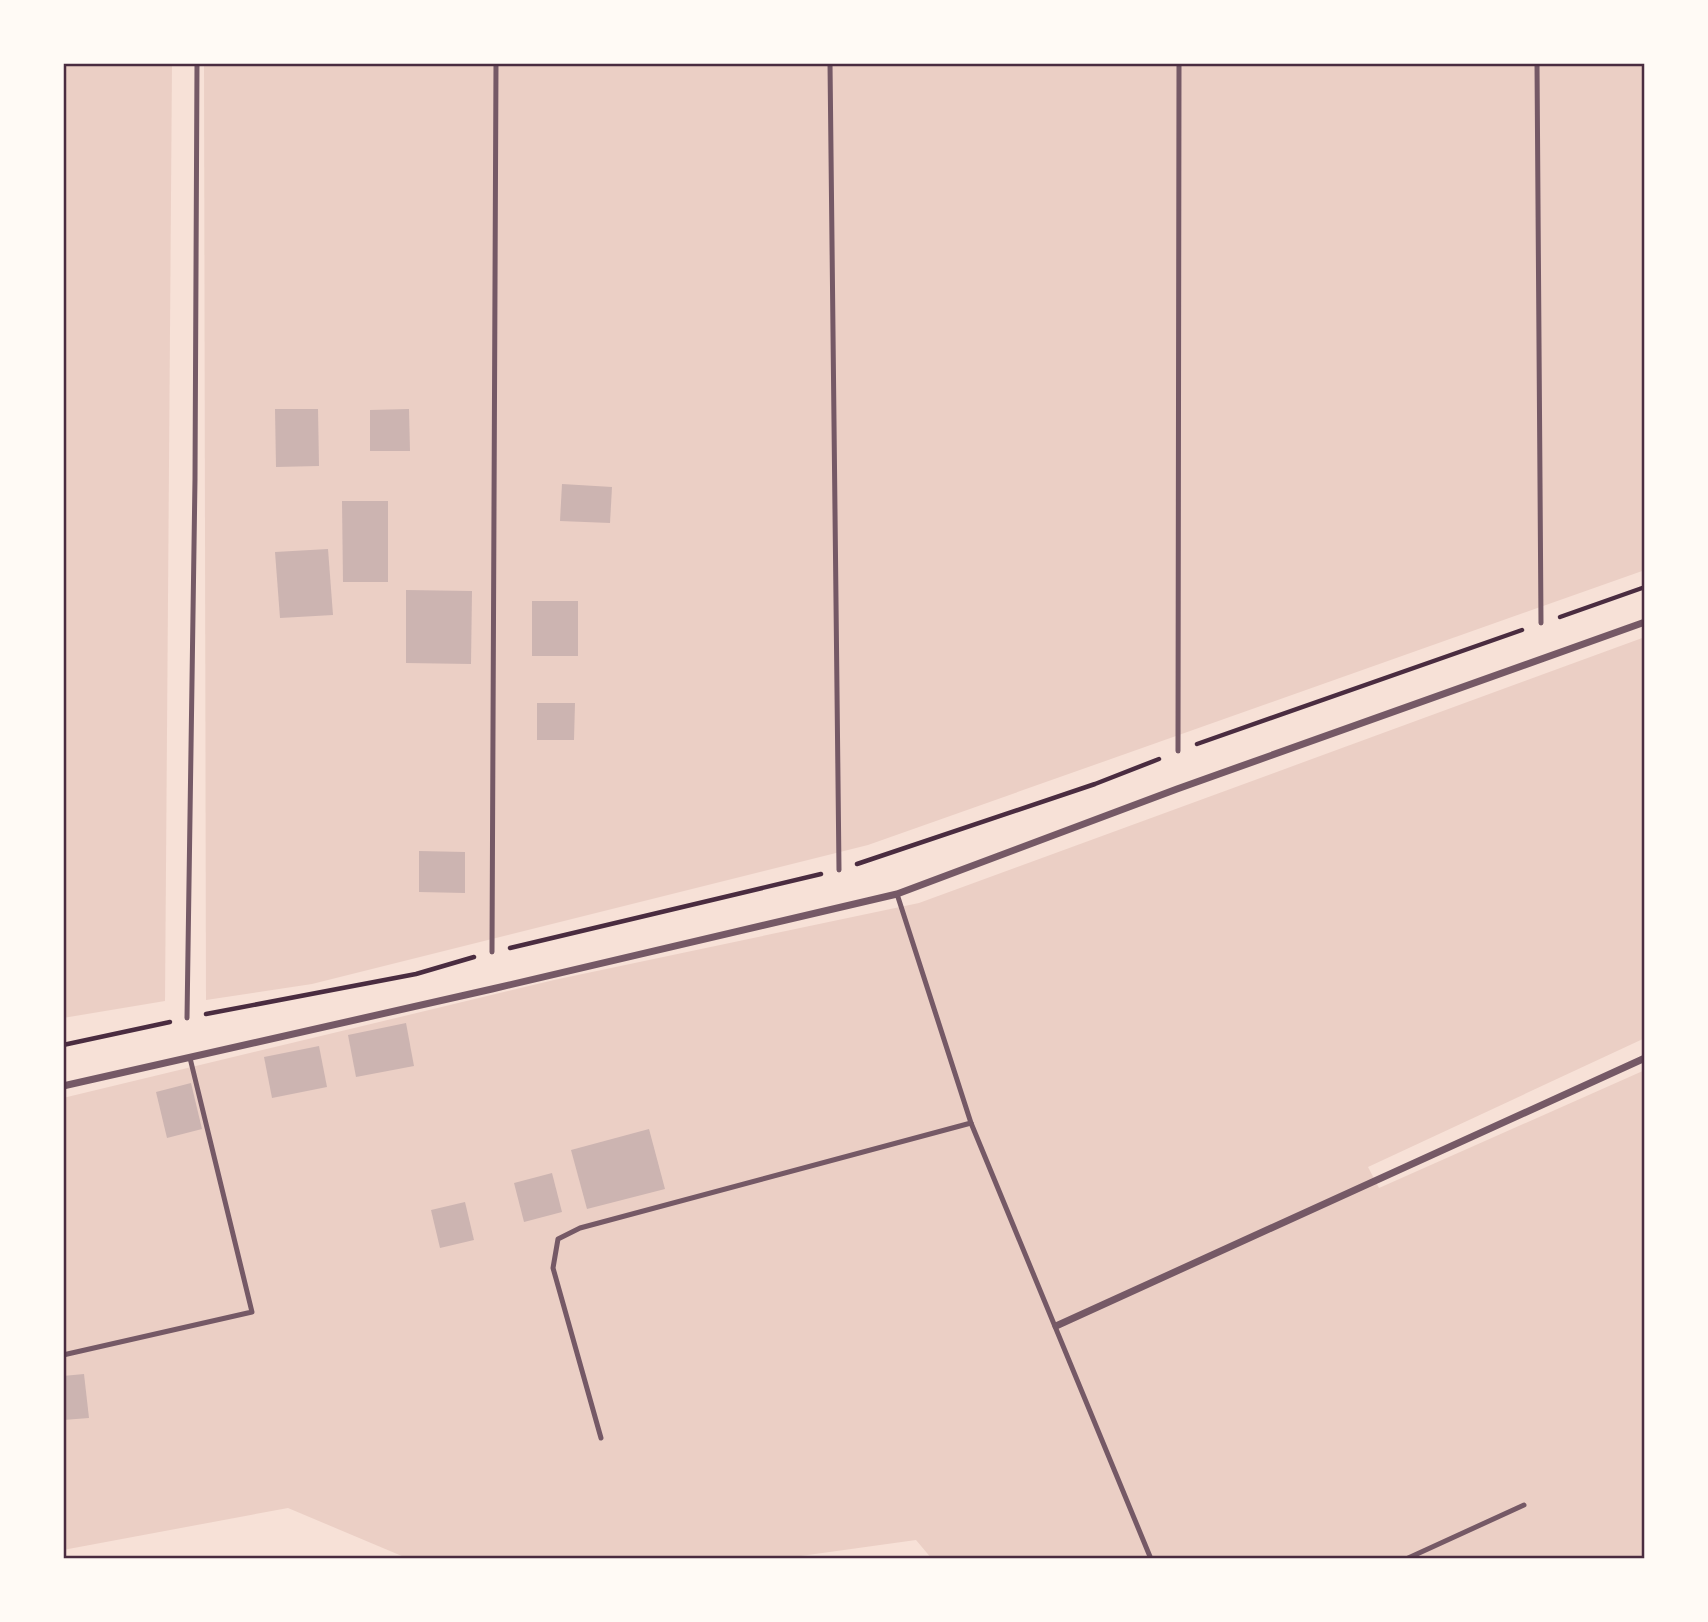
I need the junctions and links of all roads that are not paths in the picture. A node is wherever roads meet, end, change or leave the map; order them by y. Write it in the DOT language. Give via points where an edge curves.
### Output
graph roads {
  1 [pos="197,63"];
  2 [pos="496,63"];
  3 [pos="830,63"];
  4 [pos="1179,63"];
  5 [pos="1537,63"];
  6 [pos="1645,622"];
  7 [pos="1541,623"];
  8 [pos="1178,751"];
  9 [pos="839,870"];
  10 [pos="897,894"];
  11 [pos="492,952"];
  12 [pos="187,1018"];
  13 [pos="190,1058"];
  14 [pos="1645,1058"];
  15 [pos="63,1086"];
  16 [pos="971,1124"];
  17 [pos="1056,1326"];
  18 [pos="63,1355"];
  19 [pos="601,1438"];
  20 [pos="1524,1505"];
  21 [pos="1151,1559"];
  22 [pos="1406,1559"];
  1 -- 12 [label="lane"];
  2 -- 11 [label="lane"];
  3 -- 9 [label="lane"];
  4 -- 8 [label="lane"];
  5 -- 7 [label="lane"];
  6 -- 10 [label="street"];
  10 -- 13 [label="street"];
  10 -- 16 [label="lane"];
  13 -- 15 [label="street"];
  13 -- 18 [label="lane" via="252,1312"];
  14 -- 17 [label="street"];
  16 -- 17 [label="lane"];
  16 -- 19 [label="lane" via="580,1228 558,1239 553,1268"];
  17 -- 21 [label="lane"];
  20 -- 22 [label="lane"];
}
